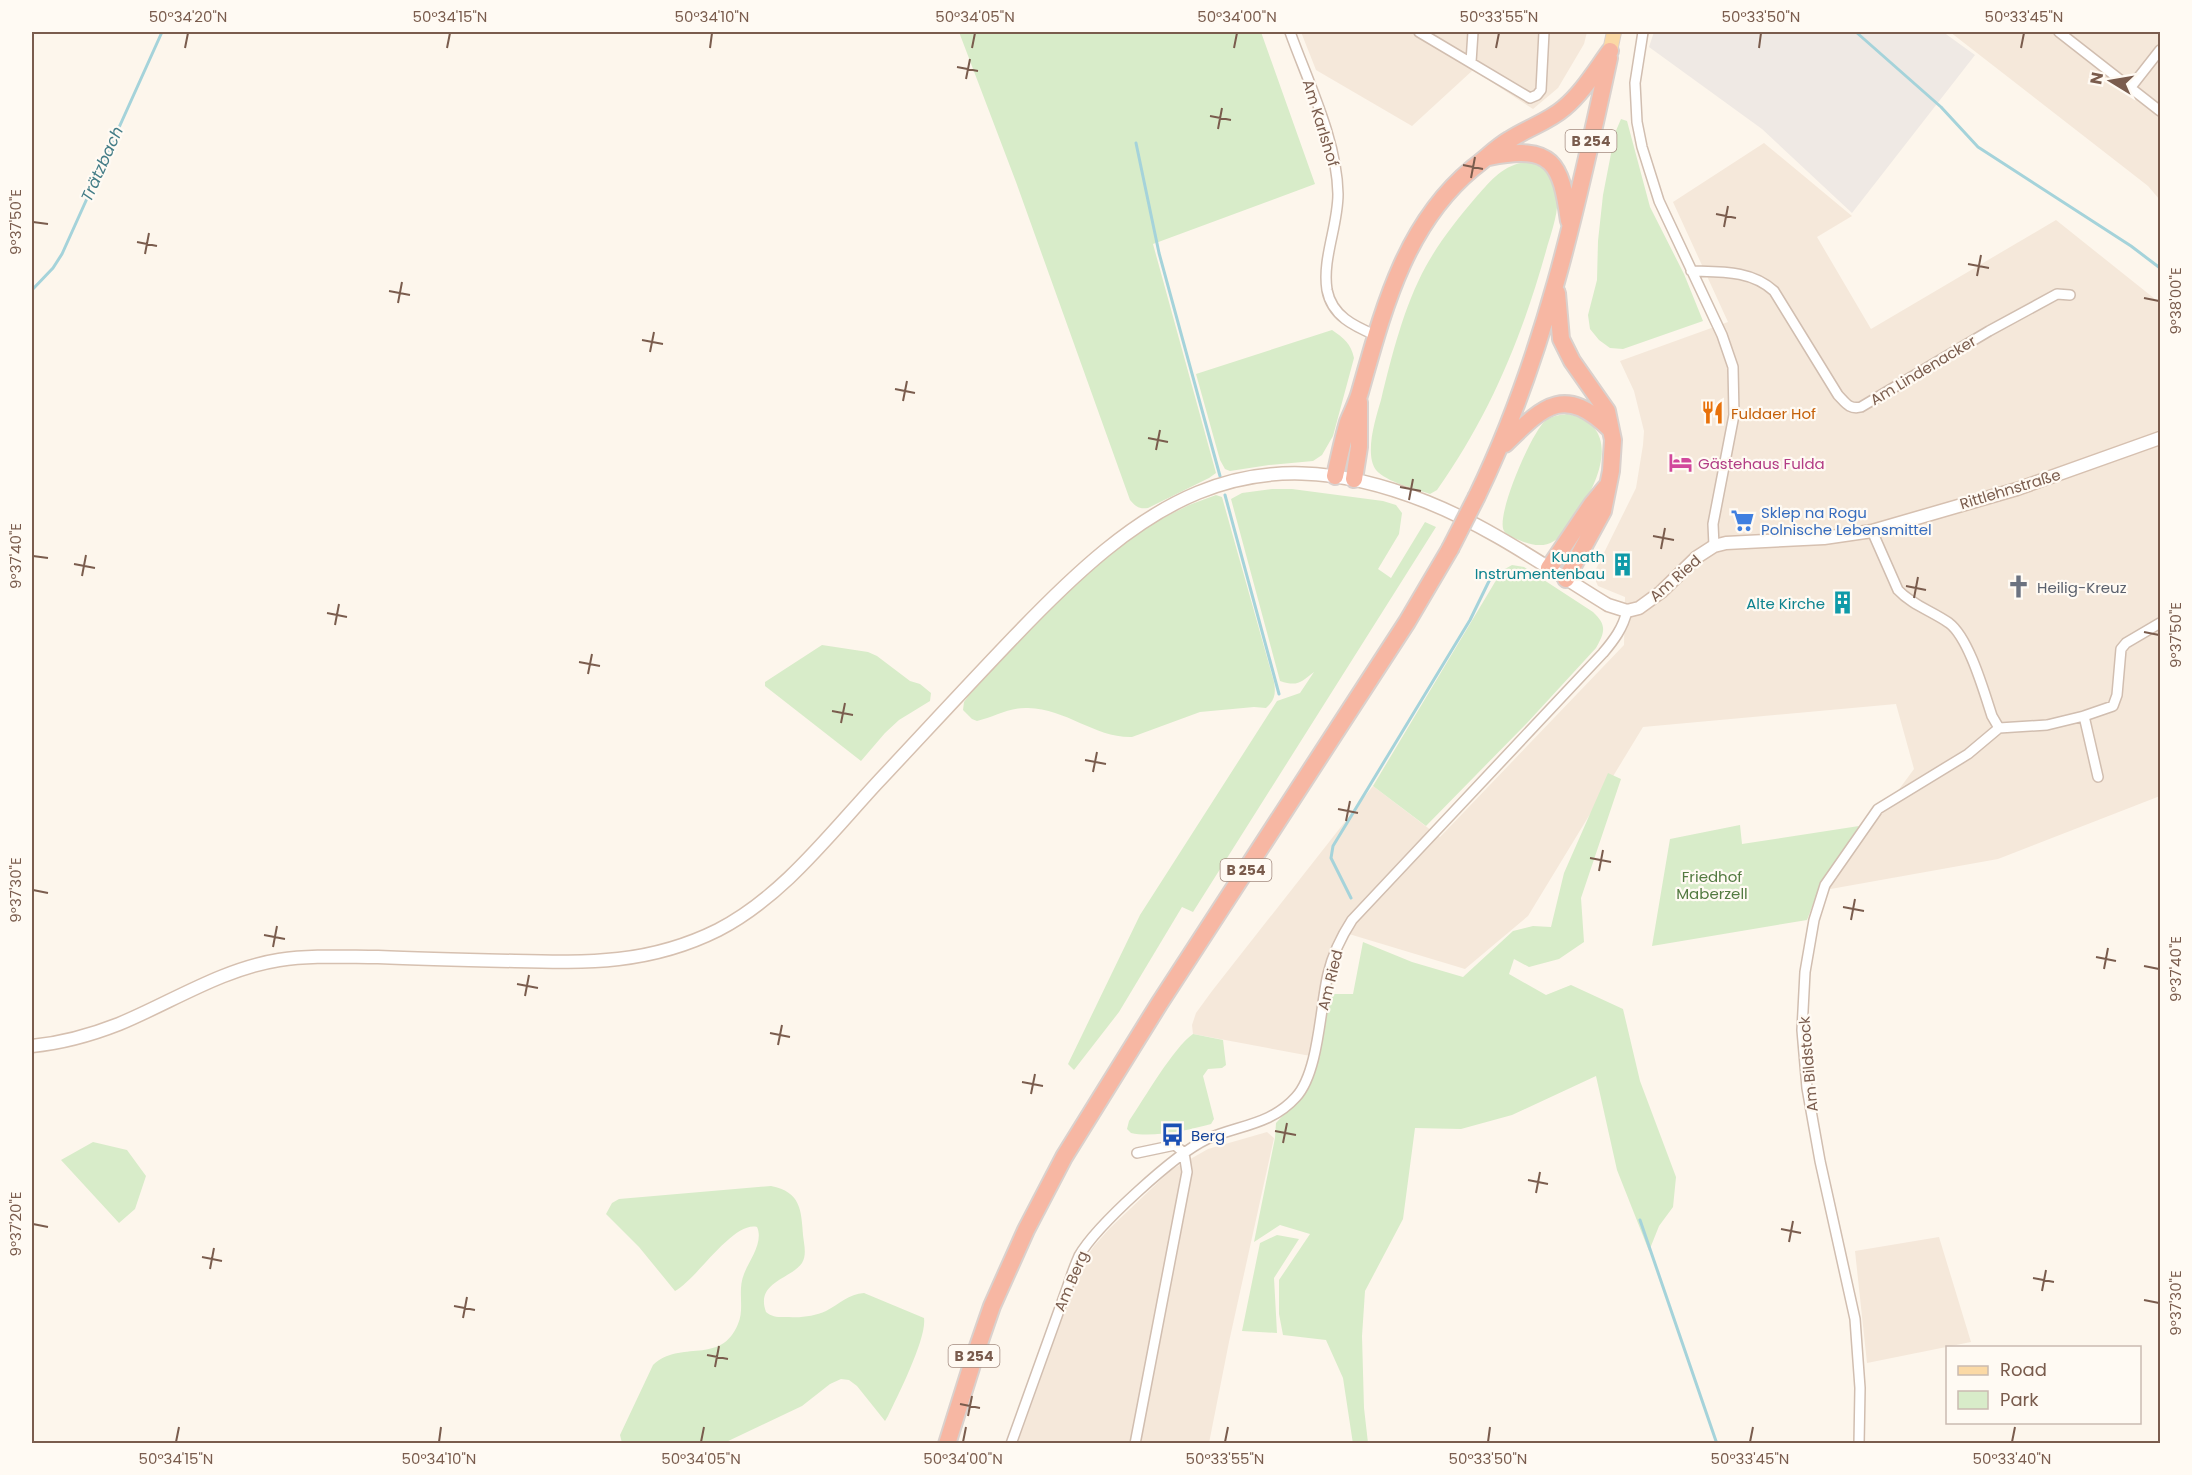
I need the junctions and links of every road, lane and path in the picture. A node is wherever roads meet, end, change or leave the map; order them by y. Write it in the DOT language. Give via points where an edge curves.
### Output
graph roads {
  1 [pos="1290,32"];
  2 [pos="1419,32"];
  3 [pos="1473,32"];
  4 [pos="1544,32"];
  5 [pos="1614,32"];
  6 [pos="1643,32"];
  7 [pos="2059,32"];
  8 [pos="2160,50"];
  9 [pos="1610,51"];
  10 [pos="1471,62"];
  11 [pos="2131,87"];
  12 [pos="2160,111"];
  13 [pos="1488,157"];
  14 [pos="1570,231"];
  15 [pos="1691,271"];
  16 [pos="1557,283"];
  17 [pos="2070,295"];
  18 [pos="1375,335"];
  19 [pos="1359,395"];
  20 [pos="1611,430"];
  21 [pos="2160,438"];
  22 [pos="1499,450"];
  23 [pos="1335,476"];
  24 [pos="1354,479"];
  25 [pos="1607,486"];
  26 [pos="1872,531"];
  27 [pos="1714,546"];
  28 [pos="1549,568"];
  29 [pos="1566,579"];
  30 [pos="1627,611"];
  31 [pos="2160,623"];
  32 [pos="2084,716"];
  33 [pos="1999,728"];
  34 [pos="2098,777"];
  35 [pos="32,1046"];
  36 [pos="1313,1061"];
  37 [pos="1137,1153"];
  38 [pos="1184,1153"];
  39 [pos="947,1443"];
  40 [pos="1011,1443"];
  41 [pos="1135,1443"];
  42 [pos="1859,1443"];
  1 -- 18 [label="street, Am Karlshof" via="1329,141 1337,179 1327,291 1341,317"];
  2 -- 10 [label="street"];
  3 -- 10 [label="street"];
  4 -- 10 [label="street" via="1541,90 1530,98"];
  5 -- 9 [label="main road, B 254"];
  6 -- 15 [label="street, Am Ried" via="1635,83 1637,122 1659,201"];
  7 -- 11 [label="street"];
  8 -- 11 [label="street"];
  9 -- 13 [label="highway" via="1565,107 1508,140"];
  9 -- 14 [label="highway, B 254"];
  11 -- 12 [label="street"];
  13 -- 14 [label="highway" via="1521,152 1549,162 1562,181"];
  13 -- 18 [label="highway" via="1460,180 1422,227 1393,283"];
  14 -- 16 [label="highway, B 254"];
  15 -- 17 [label="street, Am Lindenacker" via="1734,273 1766,283 1838,394 1854,408 2057,294"];
  15 -- 27 [label="street, Am Ried" via="1733,367 1734,415 1713,524"];
  16 -- 20 [label="highway" via="1561,339 1607,411"];
  16 -- 22 [label="highway, B 254"];
  18 -- 19 [label="highway"];
  19 -- 23 [label="highway"];
  19 -- 24 [label="highway" via="1358,463"];
  20 -- 22 [label="highway" via="1589,411 1562,404 1542,411"];
  20 -- 25 [label="highway" via="1613,455"];
  21 -- 26 [label="street, Rittlehnstraße" via="2017,489"];
  22 -- 39 [label="highway, B 254, bridge" via="1450,549 1407,622 1064,1156 993,1306"];
  23 -- 24 [label="street"];
  23 -- 35 [label="street" via="1289,472 1220,484 1166,508 1110,545 1054,595 775,891 695,941 643,957 582,963 341,957 275,961 234,972 81,1038"];
  24 -- 28 [label="street" via="1444,509 1484,528"];
  25 -- 28 [label="highway"];
  25 -- 29 [label="highway" via="1603,511"];
  26 -- 27 [label="street, Rittlehnstraße" via="1815,539 1740,540"];
  26 -- 33 [label="street" via="1898,590 1950,624 1963,639"];
  27 -- 30 [label="street, Am Ried" via="1696,557 1661,592 1639,608"];
  28 -- 29 [label="street"];
  29 -- 30 [label="street" via="1608,605"];
  30 -- 36 [label="street, Am Ried" via="1624,624 1603,653 1352,920 1334,953"];
  31 -- 32 [label="street" via="2121,649 2113,706"];
  32 -- 33 [label="street" via="2042,725"];
  32 -- 34 [label="street"];
  33 -- 42 [label="street, Am Bildstock" via="1968,754 1878,809 1825,885 1814,920 1805,972 1802,1030 1820,1161 1855,1319"];
  36 -- 38 [label="street, Am Berg" via="1298,1095 1287,1106 1254,1124 1208,1138"];
  37 -- 38 [label="street" via="1175,1146"];
  38 -- 40 [label="street, Am Berg" via="1123,1207 1080,1256"];
  38 -- 41 [label="street" via="1187,1172"];
}
